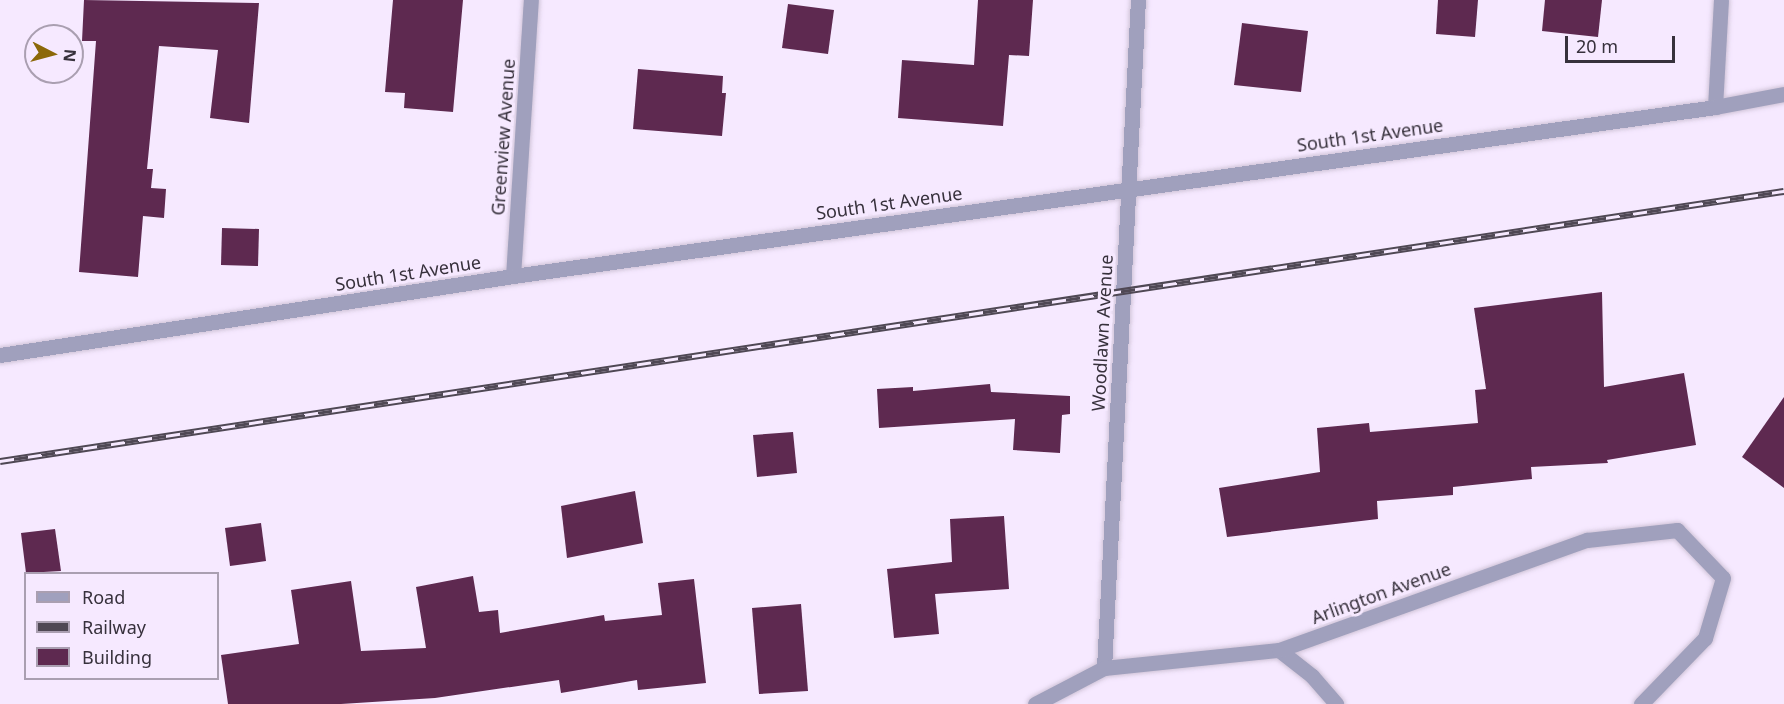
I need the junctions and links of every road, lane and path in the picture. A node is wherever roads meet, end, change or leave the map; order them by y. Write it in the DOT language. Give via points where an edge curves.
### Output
graph roads {
  1 [pos="531,0"];
  2 [pos="1138,0"];
  3 [pos="1721,0"];
  4 [pos="1784,94"];
  5 [pos="1715,107"];
  6 [pos="1130,188"];
  7 [pos="513,276"];
  8 [pos="0,355"];
  9 [pos="1279,650"];
  10 [pos="1104,668"];
  11 [pos="1035,704"];
  12 [pos="1336,704"];
  13 [pos="1641,704"];
  1 -- 7 [label="street, Greenview Avenue"];
  2 -- 6 [label="street, Woodlawn Avenue"];
  3 -- 5 [label="street"];
  4 -- 5 [label="street, South 1st Avenue"];
  5 -- 6 [label="street, South 1st Avenue"];
  6 -- 7 [label="street, South 1st Avenue"];
  6 -- 10 [label="street, Woodlawn Avenue"];
  7 -- 8 [label="street, South 1st Avenue"];
  9 -- 10 [label="street, Arlington Avenue"];
  9 -- 12 [label="street" via="1312,676"];
  9 -- 13 [label="street, Arlington Avenue" via="1587,540 1677,530 1723,578 1705,638"];
  10 -- 11 [label="street, Arlington Avenue"];
}
